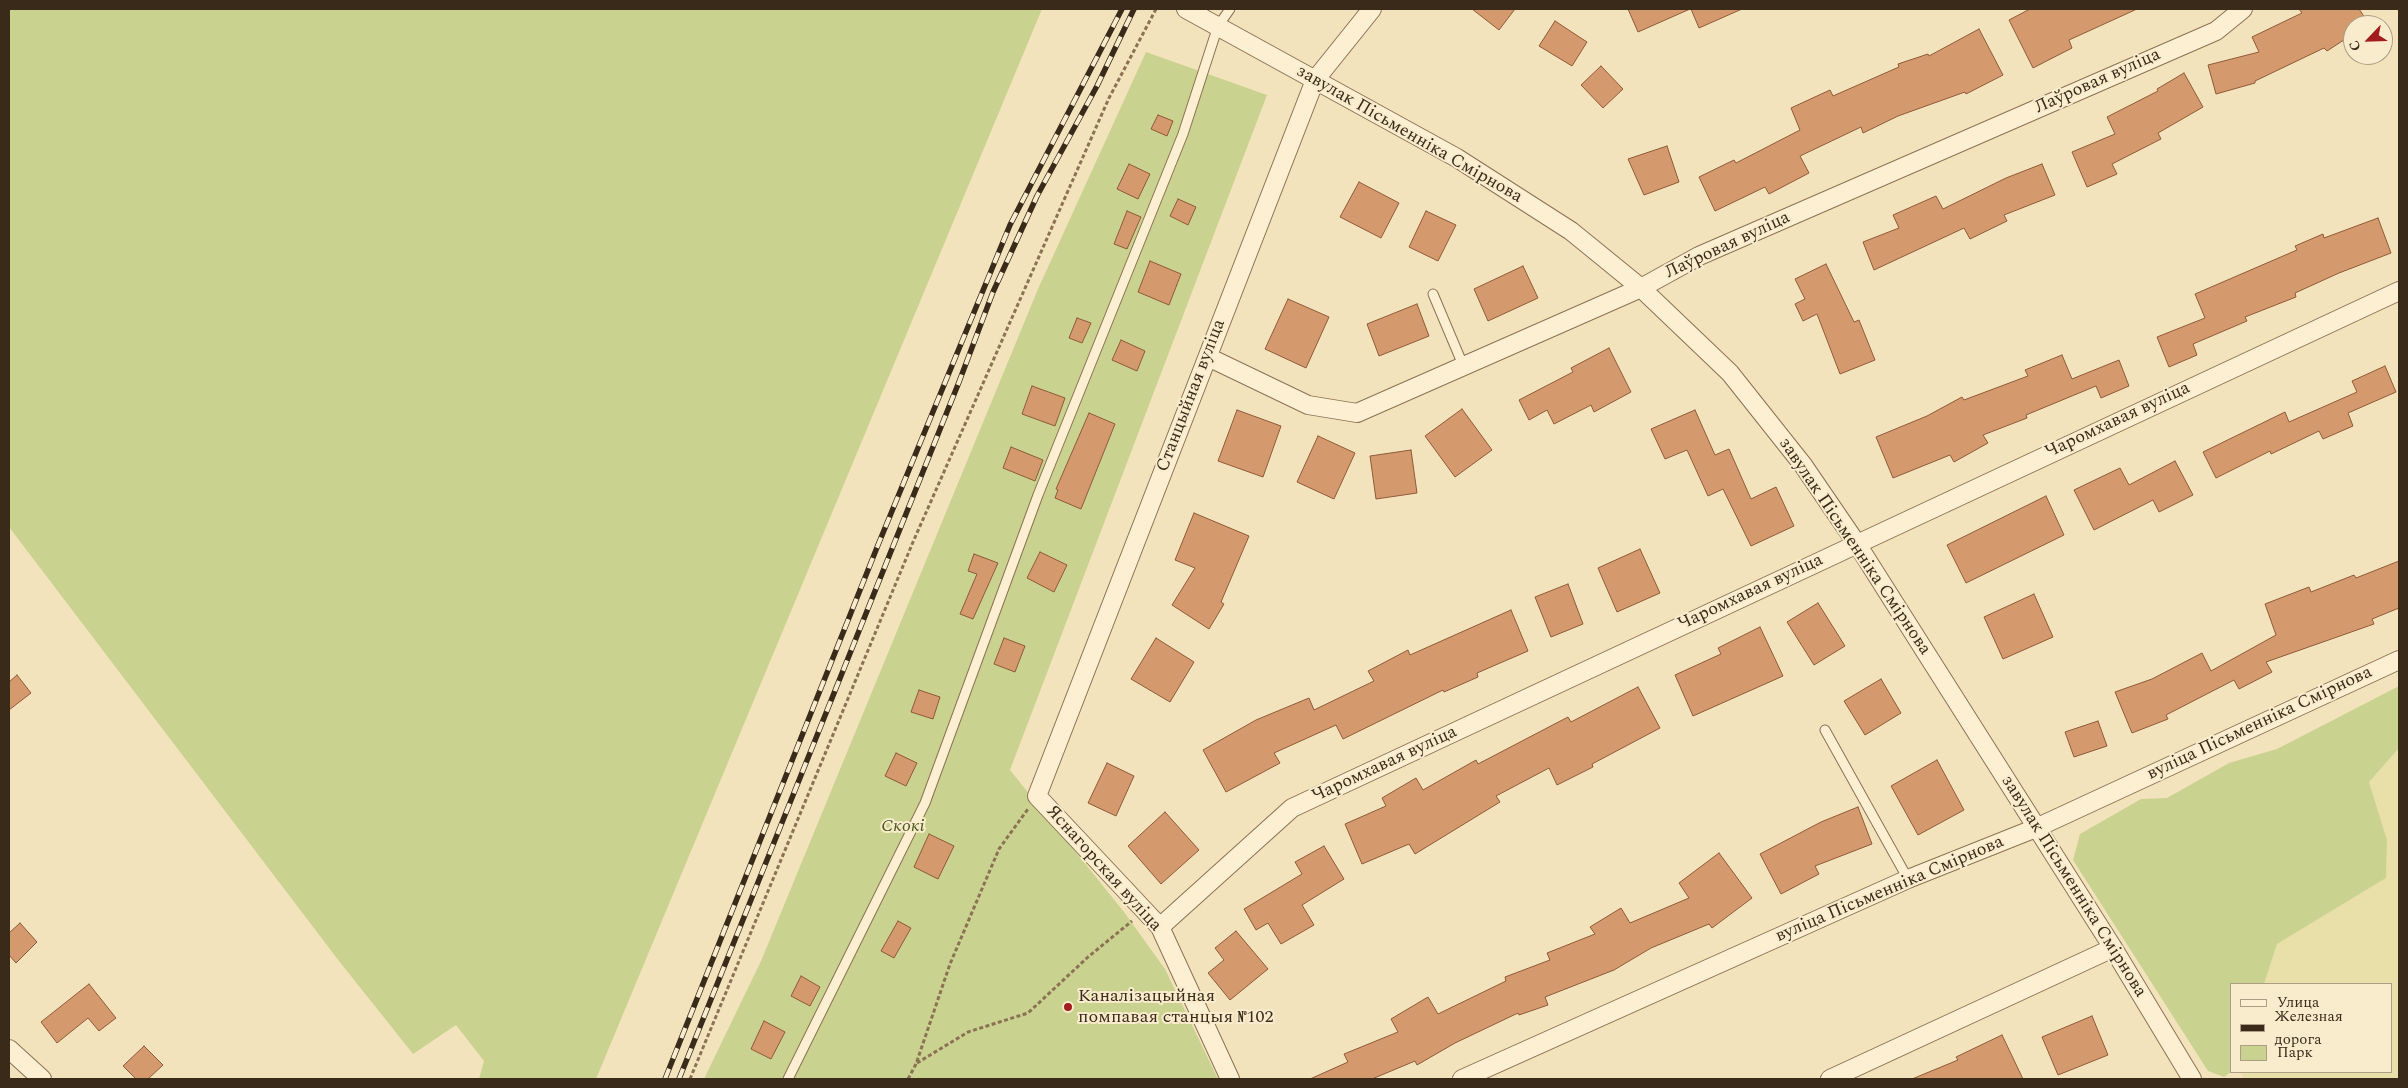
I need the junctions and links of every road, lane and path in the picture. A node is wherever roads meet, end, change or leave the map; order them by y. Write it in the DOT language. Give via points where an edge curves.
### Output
graph roads {
  1 [pos="1156,9"];
  2 [pos="1186,9"];
  3 [pos="1230,9"];
  4 [pos="1372,9"];
  5 [pos="2243,9"];
  6 [pos="1218,26"];
  7 [pos="1315,80"];
  8 [pos="1641,288"];
  9 [pos="2399,291"];
  10 [pos="1433,294"];
  11 [pos="1208,357"];
  12 [pos="1463,365"];
  13 [pos="1856,544"];
  14 [pos="2399,660"];
  15 [pos="1825,730"];
  16 [pos="1037,796"];
  17 [pos="2036,828"];
  18 [pos="1908,879"];
  19 [pos="1145,911"];
  20 [pos="1160,927"];
  21 [pos="2113,948"];
  22 [pos="9,1049"];
  23 [pos="916,1064"];
  24 [pos="42,1079"];
  25 [pos="690,1079"];
  26 [pos="788,1079"];
  27 [pos="908,1079"];
  28 [pos="1230,1079"];
  29 [pos="1462,1079"];
  30 [pos="1830,1079"];
  31 [pos="2192,1079"];
  1 -- 25 [label="path" via="1109,98 913,542"];
  2 -- 6 [label="street, завулак Пісьменніка Смірнова"];
  3 -- 6 [label="lane"];
  4 -- 7 [label="street, Станцыйная вуліца"];
  5 -- 8 [label="street, Лаўровая вуліца" via="2216,31 1699,256"];
  6 -- 7 [label="street, завулак Пісьменніка Смірнова"];
  6 -- 26 [label="lane" via="1183,134 1038,495 925,803"];
  7 -- 8 [label="street, завулак Пісьменніка Смірнова" via="1456,158 1571,231"];
  7 -- 11 [label="street, Станцыйная вуліца"];
  8 -- 12 [label="street, Лаўровая вуліца"];
  8 -- 13 [label="street, завулак Пісьменніка Смірнова" via="1730,373 1803,465"];
  9 -- 13 [label="street, Чаромхавая вуліца"];
  10 -- 12 [label="lane"];
  11 -- 12 [label="street, Лаўровая вуліца" via="1308,405 1357,413"];
  11 -- 16 [label="street, Станцыйная вуліца"];
  13 -- 17 [label="street, завулак Пісьменніка Смірнова"];
  13 -- 20 [label="street, Чаромхавая вуліца" via="1292,808"];
  14 -- 17 [label="street, вуліца Пісьменніка Смірнова"];
  15 -- 18 [label="lane"];
  16 -- 19 [label="street, Яснагорская вуліца"];
  16 -- 23 [label="path" via="999,849 950,964"];
  17 -- 18 [label="street, вуліца Пісьменніка Смірнова"];
  17 -- 21 [label="street, завулак Пісьменніка Смірнова"];
  18 -- 29 [label="street, вуліца Пісьменніка Смірнова"];
  19 -- 20 [label="street, Яснагорская вуліца"];
  19 -- 23 [label="path" via="1088,957 1028,1013 968,1032"];
  20 -- 28 [label="street, Яснагорская вуліца"];
  21 -- 30 [label="street"];
  21 -- 31 [label="street, завулак Пісьменніка Смірнова"];
  22 -- 24 [label="street"];
  23 -- 27 [label="path"];
}
